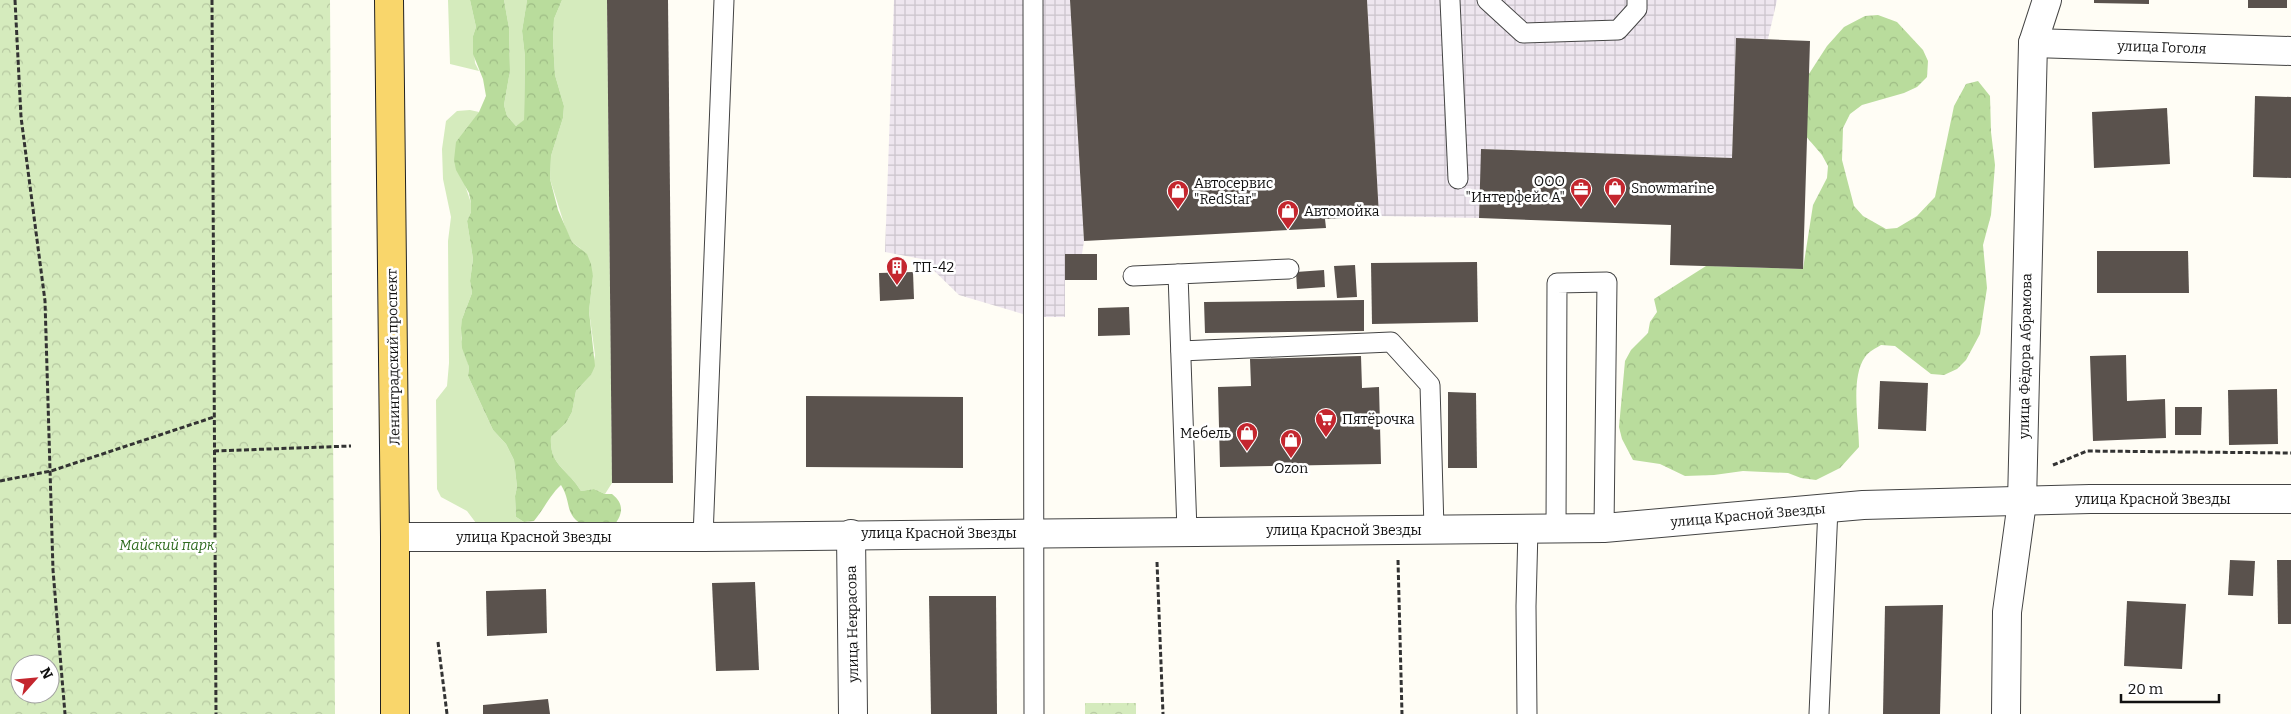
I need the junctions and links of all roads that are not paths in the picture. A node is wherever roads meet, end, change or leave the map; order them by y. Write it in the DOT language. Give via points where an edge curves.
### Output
graph roads {
  1 [pos="389,0"];
  2 [pos="724,0"];
  3 [pos="1033,0"];
  4 [pos="1450,0"];
  5 [pos="1486,0"];
  6 [pos="1637,0"];
  7 [pos="2047,0"];
  8 [pos="2033,43"];
  9 [pos="2291,50"];
  10 [pos="1458,179"];
  11 [pos="1289,269"];
  12 [pos="1178,274"];
  13 [pos="1133,276"];
  14 [pos="1181,351"];
  15 [pos="2022,490"];
  16 [pos="2291,499"];
  17 [pos="1828,508"];
  18 [pos="1556,528"];
  19 [pos="1604,528"];
  20 [pos="1434,529"];
  21 [pos="1528,529"];
  22 [pos="1187,531"];
  23 [pos="1033,533"];
  24 [pos="851,534"];
  25 [pos="396,537"];
  26 [pos="703,537"];
  27 [pos="395,714"];
  28 [pos="853,714"];
  29 [pos="1034,714"];
  30 [pos="1527,714"];
  31 [pos="1819,714"];
  32 [pos="2006,714"];
  1 -- 25 [label="main road, Ленинградский проспект"];
  2 -- 26 [label="lane"];
  3 -- 23 [label="lane"];
  4 -- 10 [label="lane"];
  5 -- 6 [label="lane" via="1523,33 1618,30 1637,8"];
  7 -- 8 [label="street, улица Фёдора Абрамова"];
  8 -- 9 [label="street, улица Гоголя"];
  8 -- 15 [label="street, улица Фёдора Абрамова"];
  11 -- 12 [label="lane"];
  12 -- 13 [label="lane"];
  12 -- 14 [label="lane"];
  14 -- 20 [label="lane" via="1391,342 1430,386"];
  14 -- 22 [label="lane"];
  15 -- 16 [label="street, улица Красной Звезды" via="2090,499"];
  15 -- 17 [label="street, улица Красной Звезды"];
  15 -- 32 [label="street, улица Фёдора Абрамова" via="2007,612"];
  17 -- 19 [label="street, улица Красной Звезды"];
  17 -- 31 [label="lane"];
  18 -- 19 [label="street, улица Красной Звезды"];
  18 -- 19 [label="lane" via="1557,283 1607,282"];
  18 -- 21 [label="street, улица Красной Звезды"];
  20 -- 21 [label="street, улица Красной Звезды"];
  20 -- 22 [label="street, улица Красной Звезды"];
  21 -- 30 [label="lane"];
  22 -- 23 [label="street, улица Красной Звезды"];
  23 -- 24 [label="street, улица Красной Звезды"];
  23 -- 29 [label="lane"];
  24 -- 26 [label="street, улица Красной Звезды"];
  24 -- 28 [label="street, улица Некрасова"];
  25 -- 26 [label="street, улица Красной Звезды"];
  25 -- 27 [label="main road, Ленинградский проспект"];
}
